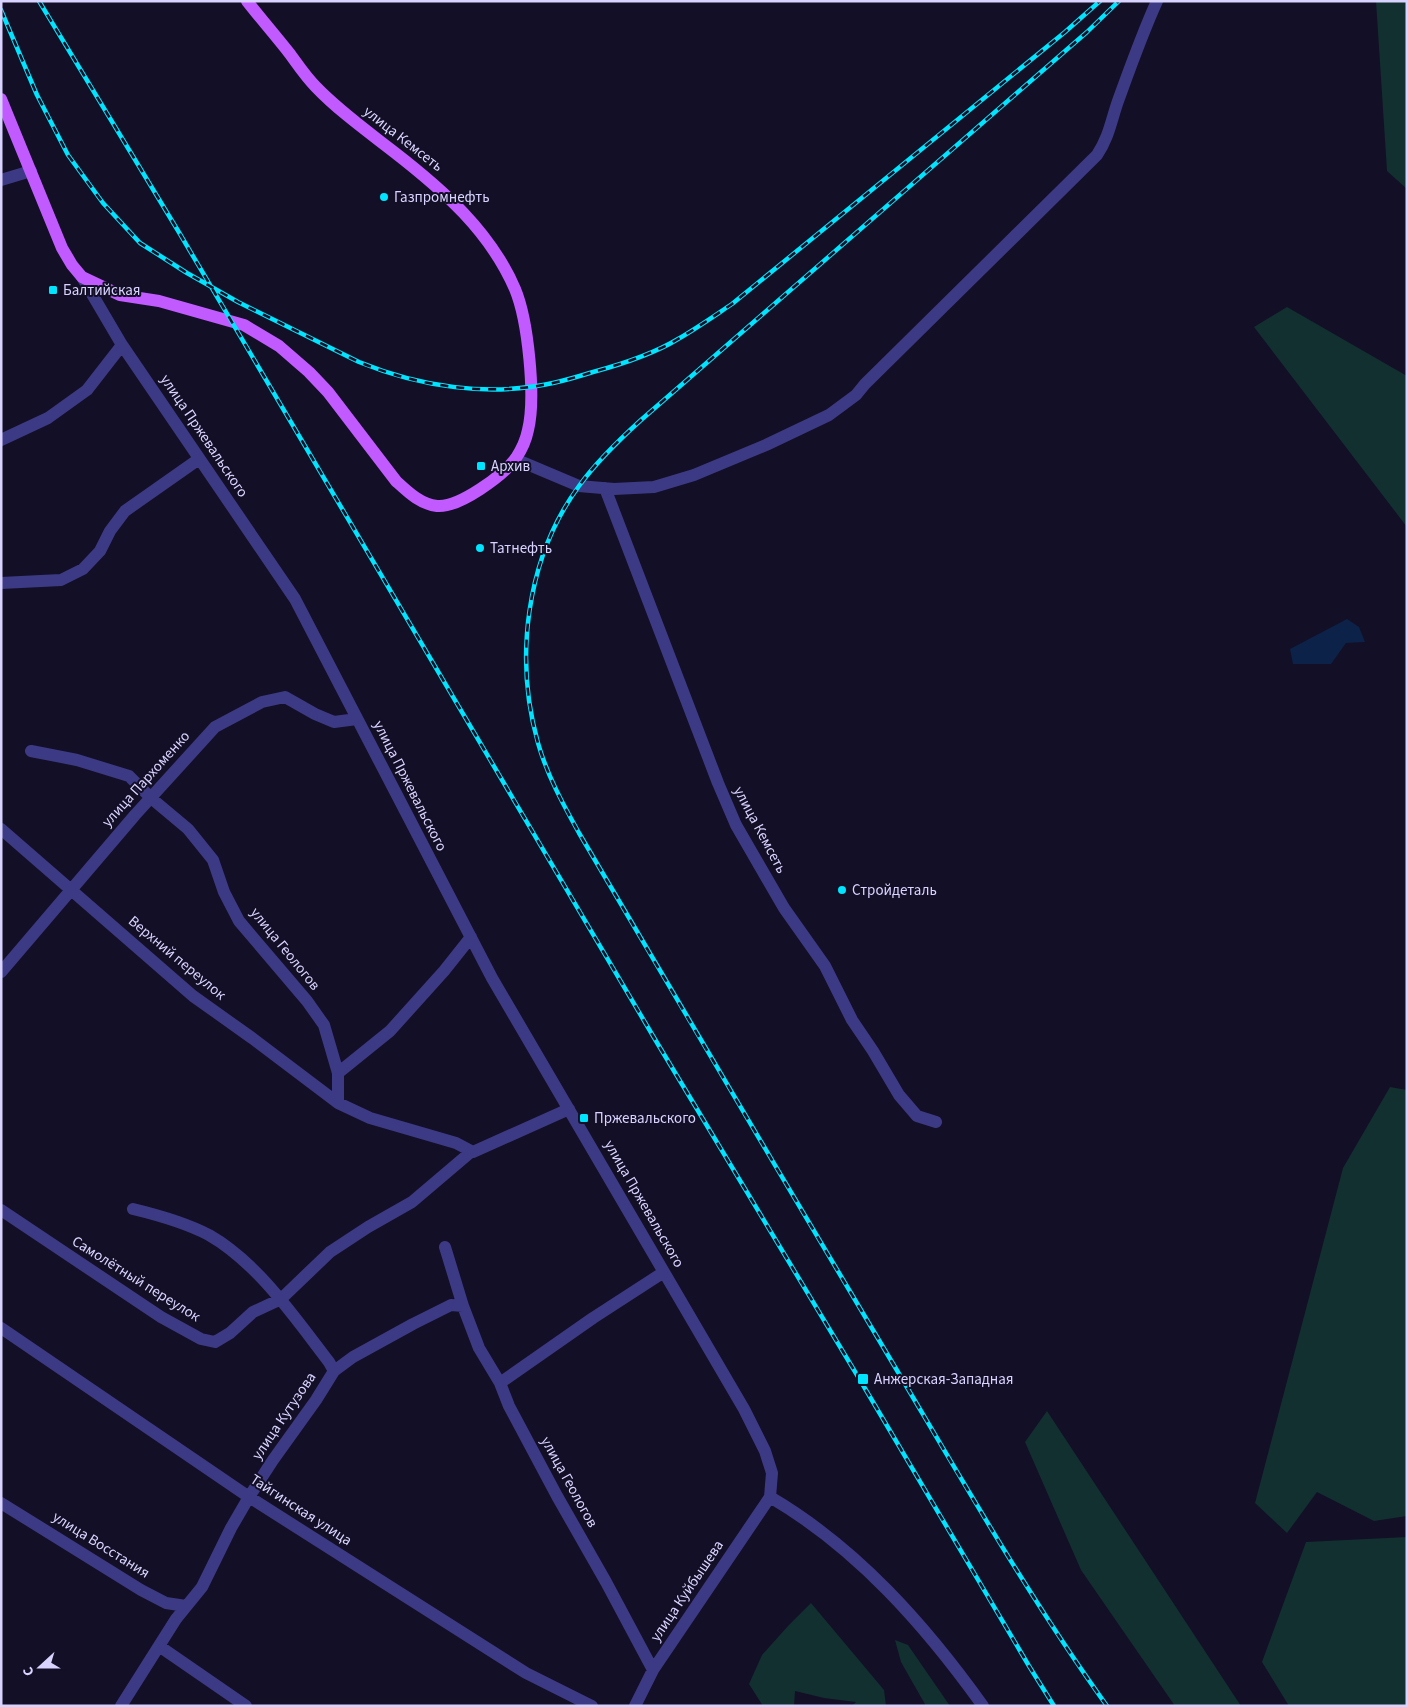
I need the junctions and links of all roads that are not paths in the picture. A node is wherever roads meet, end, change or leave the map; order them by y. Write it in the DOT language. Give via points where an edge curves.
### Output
graph roads {
  1 [pos="247,1"];
  2 [pos="1158,1"];
  3 [pos="1,99"];
  4 [pos="31,171"];
  5 [pos="1,180"];
  6 [pos="82,277"];
  7 [pos="122,345"];
  8 [pos="1,440"];
  9 [pos="199,458"];
  10 [pos="515,459"];
  11 [pos="610,488"];
  12 [pos="1,583"];
  13 [pos="357,718"];
  14 [pos="31,751"];
  15 [pos="150,798"];
  16 [pos="1,829"];
  17 [pos="71,890"];
  18 [pos="471,938"];
  19 [pos="1,972"];
  20 [pos="338,1073"];
  21 [pos="338,1103"];
  22 [pos="569,1109"];
  23 [pos="936,1122"];
  24 [pos="472,1152"];
  25 [pos="133,1209"];
  26 [pos="1,1210"];
  27 [pos="445,1247"];
  28 [pos="664,1272"];
  29 [pos="281,1299"];
  30 [pos="463,1306"];
  31 [pos="1,1328"];
  32 [pos="334,1371"];
  33 [pos="500,1384"];
  34 [pos="770,1496"];
  35 [pos="249,1497"];
  36 [pos="1,1503"];
  37 [pos="166,1603"];
  38 [pos="186,1606"];
  39 [pos="176,1619"];
  40 [pos="158,1646"];
  41 [pos="653,1670"];
  42 [pos="121,1706"];
  43 [pos="246,1706"];
  44 [pos="592,1706"];
  45 [pos="635,1706"];
  46 [pos="983,1706"];
  1 -- 10 [label="main road, улица Кемсеть" via="316,87 360,127 440,189 474,224 502,262 522,307 530,364 532,405 528,431"];
  2 -- 11 [label="street" via="1132,62 1109,134 1097,155 856,395 829,415 694,475 654,487"];
  3 -- 4 [label="main road, улица Пржевальского"];
  4 -- 5 [label="street"];
  4 -- 6 [label="main road, улица Пржевальского" via="62,248"];
  6 -- 7 [label="street, улица Пржевальского"];
  6 -- 10 [label="main road, улица Кемсеть" via="120,295 159,301 244,325 271,340 287,351 324,388 396,481 420,501 443,506 461,500"];
  7 -- 8 [label="street" via="87,390 48,418"];
  7 -- 9 [label="street, улица Пржевальского"];
  9 -- 12 [label="street" via="125,512 100,551 83,569 61,580"];
  9 -- 13 [label="street, улица Пржевальского" via="295,599"];
  10 -- 11 [label="street" via="579,486"];
  11 -- 23 [label="street, улица Кемсеть" via="736,825 784,908 825,966 852,1020 898,1095 916,1116"];
  13 -- 15 [label="street, улица Пархоменко" via="334,722 285,697 262,702 215,727"];
  13 -- 18 [label="street, улица Пржевальского"];
  14 -- 15 [label="street, улица Геологов" via="77,760 129,776"];
  15 -- 17 [label="street, улица Пархоменко"];
  15 -- 20 [label="street, улица Геологов" via="188,829 213,860 239,921 324,1025"];
  16 -- 17 [label="street, Верхний переулок"];
  17 -- 19 [label="street, улица Пархоменко"];
  17 -- 21 [label="street, Верхний переулок" via="193,996"];
  18 -- 20 [label="street" via="390,1031"];
  18 -- 22 [label="street, улица Пржевальского"];
  20 -- 21 [label="street, улица Геологов"];
  21 -- 24 [label="street" via="370,1118 456,1143"];
  22 -- 24 [label="street, Самолётный переулок"];
  22 -- 28 [label="street, улица Пржевальского"];
  24 -- 29 [label="street, Самолётный переулок" via="412,1202 330,1252"];
  25 -- 29 [label="street" via="161,1216 208,1235 247,1263"];
  26 -- 29 [label="street, Самолётный переулок" via="201,1339 215,1342 253,1312"];
  27 -- 30 [label="street, улица Геологов"];
  28 -- 33 [label="street"];
  28 -- 34 [label="street, улица Пржевальского" via="765,1451 772,1472"];
  29 -- 32 [label="street"];
  30 -- 32 [label="street, улица Кутузова" via="451,1306 413,1324"];
  30 -- 33 [label="street, улица Геологов" via="479,1348"];
  31 -- 35 [label="street, Тайгинская улица"];
  32 -- 35 [label="street, улица Кутузова"];
  33 -- 41 [label="street, улица Геологов" via="557,1496"];
  34 -- 41 [label="street, улица Куйбышева"];
  34 -- 46 [label="street" via="840,1546 896,1600 954,1665"];
  35 -- 38 [label="street, улица Кутузова" via="202,1587"];
  35 -- 44 [label="street, Тайгинская улица" via="526,1673"];
  36 -- 37 [label="street, улица Восстания"];
  37 -- 38 [label="street, улица Восстания"];
  37 -- 39 [label="street"];
  38 -- 39 [label="street, улица Кутузова"];
  39 -- 40 [label="street, улица Кутузова"];
  40 -- 42 [label="street, улица Кутузова"];
  40 -- 43 [label="street"];
  41 -- 45 [label="street, улица Куйбышева"];
}
